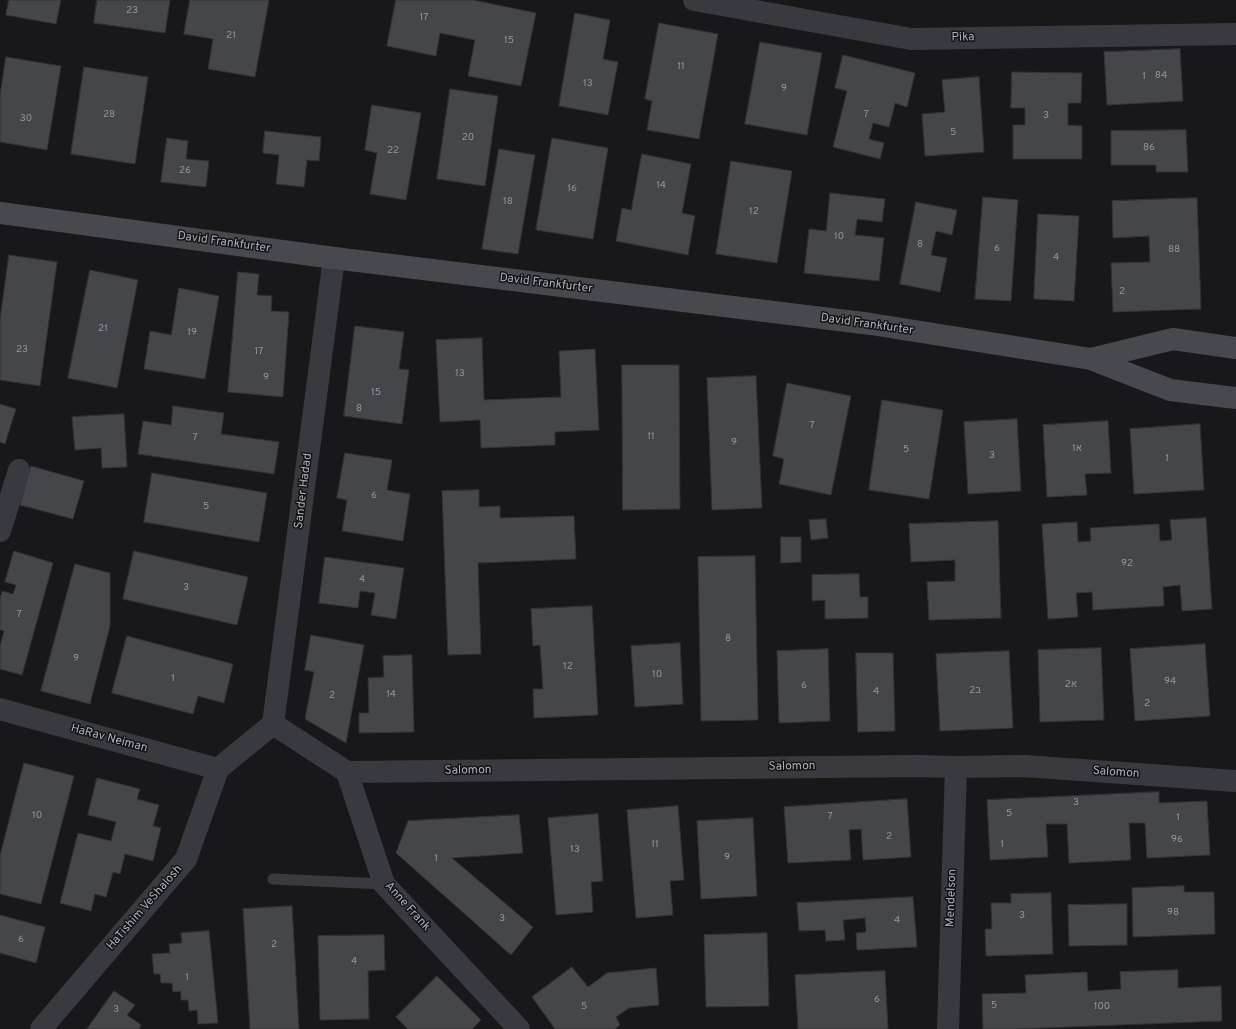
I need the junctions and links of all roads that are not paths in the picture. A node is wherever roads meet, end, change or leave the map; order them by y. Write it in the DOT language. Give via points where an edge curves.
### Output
graph roads {
  1 [pos="694,0"];
  2 [pos="1236,34"];
  3 [pos="0,213"];
  4 [pos="334,258"];
  5 [pos="1236,348"];
  6 [pos="1091,359"];
  7 [pos="1236,398"];
  8 [pos="19,470"];
  9 [pos="0,531"];
  10 [pos="0,709"];
  11 [pos="273,724"];
  12 [pos="956,767"];
  13 [pos="218,769"];
  14 [pos="347,772"];
  15 [pos="1236,781"];
  16 [pos="273,879"];
  17 [pos="384,884"];
  18 [pos="41,1029"];
  19 [pos="519,1029"];
  20 [pos="948,1029"];
  1 -- 2 [label="street, Pika" via="911,39"];
  3 -- 4 [label="street, David Frankfurter"];
  4 -- 6 [label="street, David Frankfurter" via="871,324"];
  4 -- 11 [label="street, Sander Hadad"];
  5 -- 6 [label="street, David Frankfurter" via="1173,339"];
  6 -- 7 [label="street, David Frankfurter" via="1170,390"];
  8 -- 9 [label="street"];
  10 -- 13 [label="street, HaRav Neiman"];
  11 -- 13 [label="street"];
  11 -- 14 [label="street"];
  12 -- 14 [label="street, Salomon"];
  12 -- 15 [label="street, Salomon" via="1024,766"];
  12 -- 20 [label="street, Mendelson"];
  13 -- 18 [label="street, HaTishim VeShalosh" via="186,859"];
  14 -- 17 [label="street, Anne Frank"];
  16 -- 17 [label="lane"];
  17 -- 19 [label="street, Anne Frank"];
}
